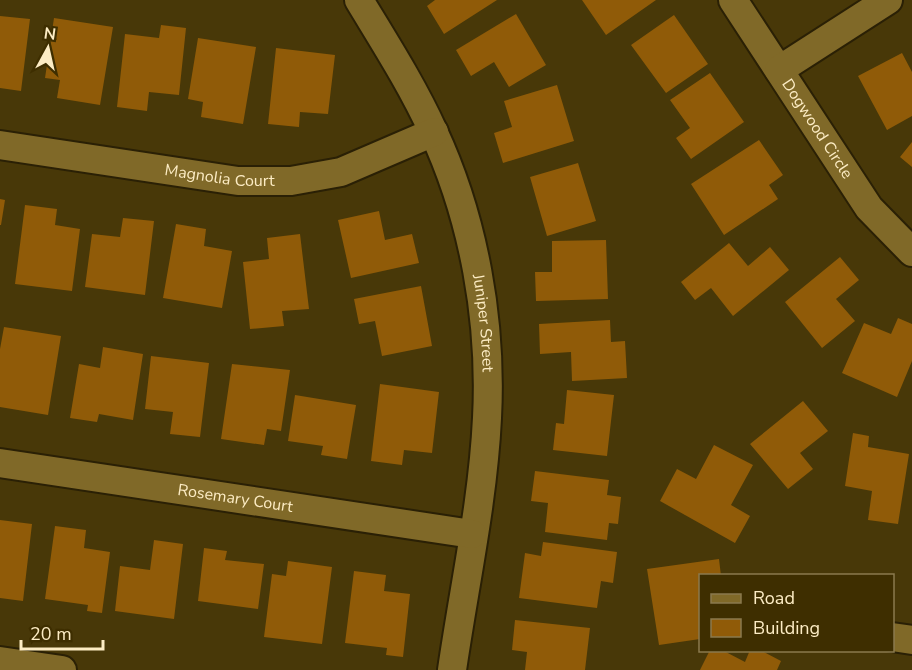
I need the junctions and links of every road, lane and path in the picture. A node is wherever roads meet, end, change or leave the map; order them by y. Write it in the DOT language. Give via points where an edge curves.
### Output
graph roads {
  1 [pos="359,0"];
  2 [pos="733,0"];
  3 [pos="888,0"];
  4 [pos="779,70"];
  5 [pos="434,132"];
  6 [pos="0,145"];
  7 [pos="912,252"];
  8 [pos="0,463"];
  9 [pos="472,534"];
  10 [pos="894,637"];
  11 [pos="912,640"];
  12 [pos="0,661"];
  13 [pos="62,670"];
  14 [pos="452,670"];
  1 -- 5 [label="street, Juniper Street"];
  2 -- 4 [label="street, Dogwood Circle"];
  3 -- 4 [label="street"];
  4 -- 7 [label="street, Dogwood Circle" via="869,208"];
  5 -- 6 [label="street, Magnolia Court" via="341,172 291,181 238,181"];
  5 -- 9 [label="street, Juniper Street" via="456,189 472,247 486,348 487,418"];
  8 -- 9 [label="street, Rosemary Court"];
  9 -- 14 [label="street, Juniper Street"];
  10 -- 11 [label="street"];
  12 -- 13 [label="street"];
}
